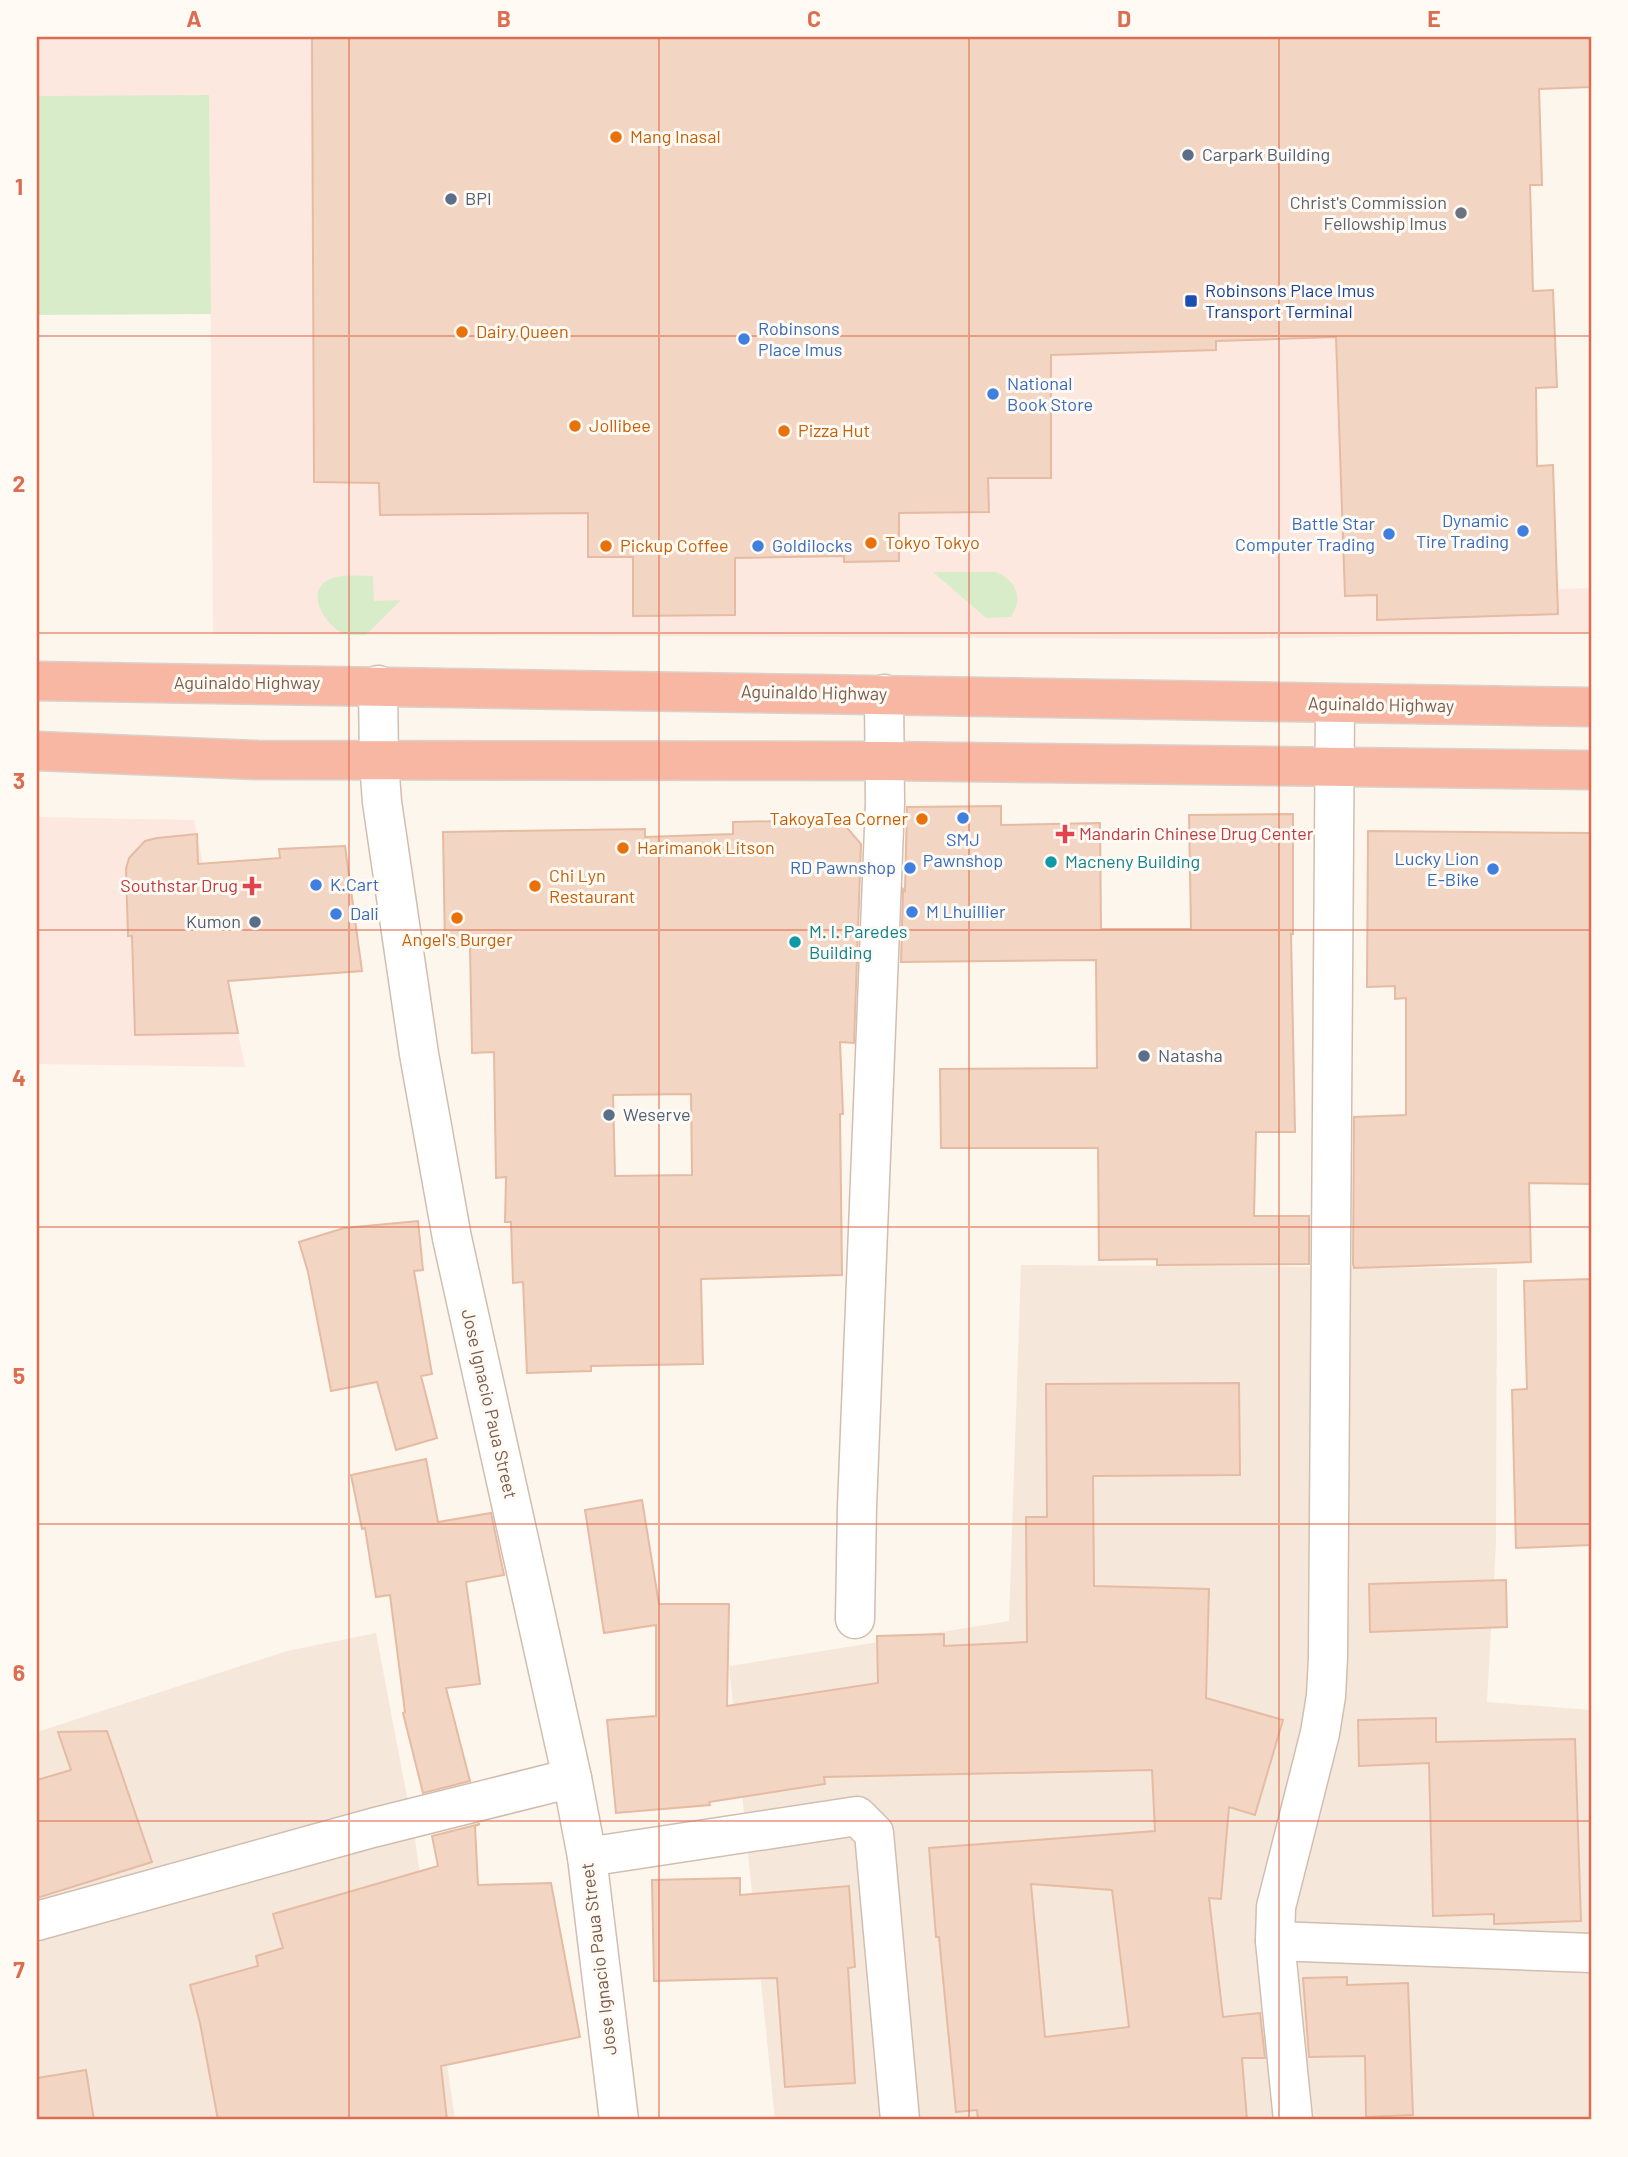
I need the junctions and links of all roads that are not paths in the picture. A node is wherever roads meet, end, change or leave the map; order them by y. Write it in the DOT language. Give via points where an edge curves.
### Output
graph roads {
  1 [pos="37,681"];
  2 [pos="379,685"];
  3 [pos="884,695"];
  4 [pos="1335,705"];
  5 [pos="1591,707"];
  6 [pos="37,751"];
  7 [pos="886,761"];
  8 [pos="379,762"];
  9 [pos="1334,766"];
  10 [pos="1591,770"];
  11 [pos="855,1619"];
  12 [pos="572,1778"];
  13 [pos="587,1857"];
  14 [pos="37,1921"];
  15 [pos="1275,1941"];
  16 [pos="1591,1953"];
  17 [pos="619,2120"];
  18 [pos="900,2120"];
  19 [pos="1293,2120"];
  1 -- 2 [label="highway, Aguinaldo Highway"];
  2 -- 3 [label="highway, Aguinaldo Highway"];
  2 -- 8 [label="street, Jose Ignacio Paua Street"];
  3 -- 4 [label="highway, Aguinaldo Highway"];
  3 -- 7 [label="street"];
  4 -- 5 [label="highway, Aguinaldo Highway"];
  4 -- 9 [label="street"];
  6 -- 8 [label="highway"];
  7 -- 8 [label="highway"];
  7 -- 9 [label="highway"];
  7 -- 11 [label="street"];
  8 -- 12 [label="street, Jose Ignacio Paua Street" via="395,904 452,1238"];
  9 -- 10 [label="highway"];
  9 -- 15 [label="street" via="1327,1683 1320,1733 1276,1907"];
  12 -- 13 [label="street, Jose Ignacio Paua Street"];
  12 -- 14 [label="street"];
  13 -- 17 [label="street, Jose Ignacio Paua Street"];
  13 -- 18 [label="street" via="857,1816 874,1833"];
  15 -- 16 [label="street"];
  15 -- 19 [label="street"];
}
